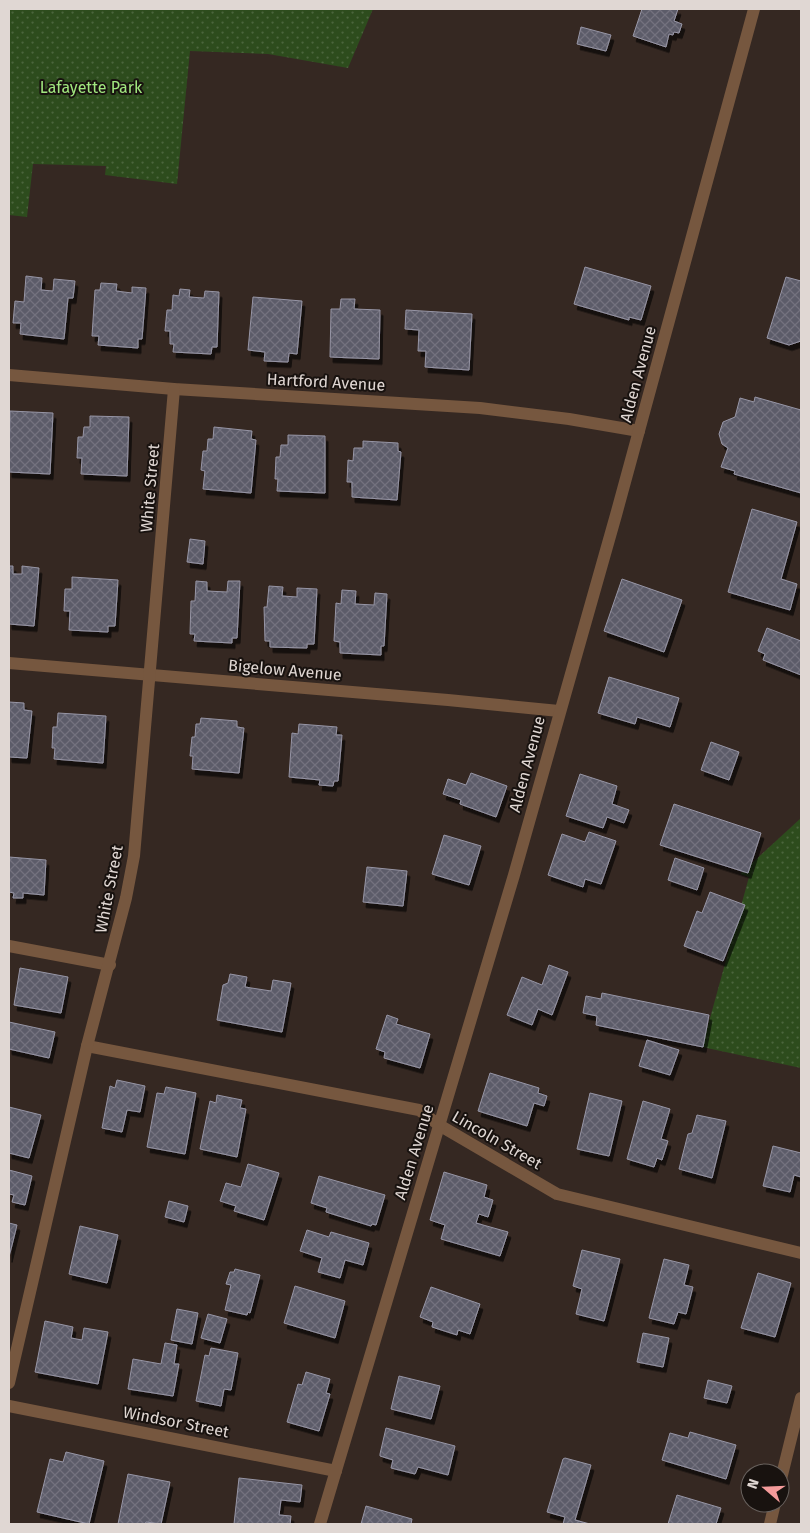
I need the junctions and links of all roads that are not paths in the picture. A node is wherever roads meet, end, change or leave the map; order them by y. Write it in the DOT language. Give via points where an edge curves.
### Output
graph roads {
  1 [pos="754,9"];
  2 [pos="9,375"];
  3 [pos="174,390"];
  4 [pos="639,431"];
  5 [pos="9,663"];
  6 [pos="150,674"];
  7 [pos="558,712"];
  8 [pos="9,946"];
  9 [pos="110,965"];
  10 [pos="87,1046"];
  11 [pos="439,1125"];
  12 [pos="801,1252"];
  13 [pos="9,1383"];
  14 [pos="801,1398"];
  15 [pos="9,1406"];
  16 [pos="785,1463"];
  17 [pos="336,1471"];
  18 [pos="320,1524"];
  1 -- 4 [label="street, Alden Avenue"];
  2 -- 3 [label="street, Hartford Avenue"];
  3 -- 4 [label="street, Hartford Avenue" via="480,408"];
  3 -- 6 [label="street, White Street"];
  4 -- 7 [label="street, Alden Avenue"];
  5 -- 6 [label="street, Bigelow Avenue"];
  6 -- 7 [label="street, Bigelow Avenue"];
  6 -- 9 [label="street, White Street" via="134,856"];
  7 -- 11 [label="street, Alden Avenue" via="514,875"];
  8 -- 9 [label="street"];
  9 -- 10 [label="street, White Street"];
  10 -- 11 [label="street, Lincoln Street" via="419,1110"];
  10 -- 13 [label="street, White Street"];
  11 -- 12 [label="street, Lincoln Street" via="557,1194"];
  11 -- 17 [label="street, Alden Avenue"];
  14 -- 16 [label="street"];
  15 -- 17 [label="street, Windsor Street"];
  17 -- 18 [label="street, Alden Avenue"];
}
